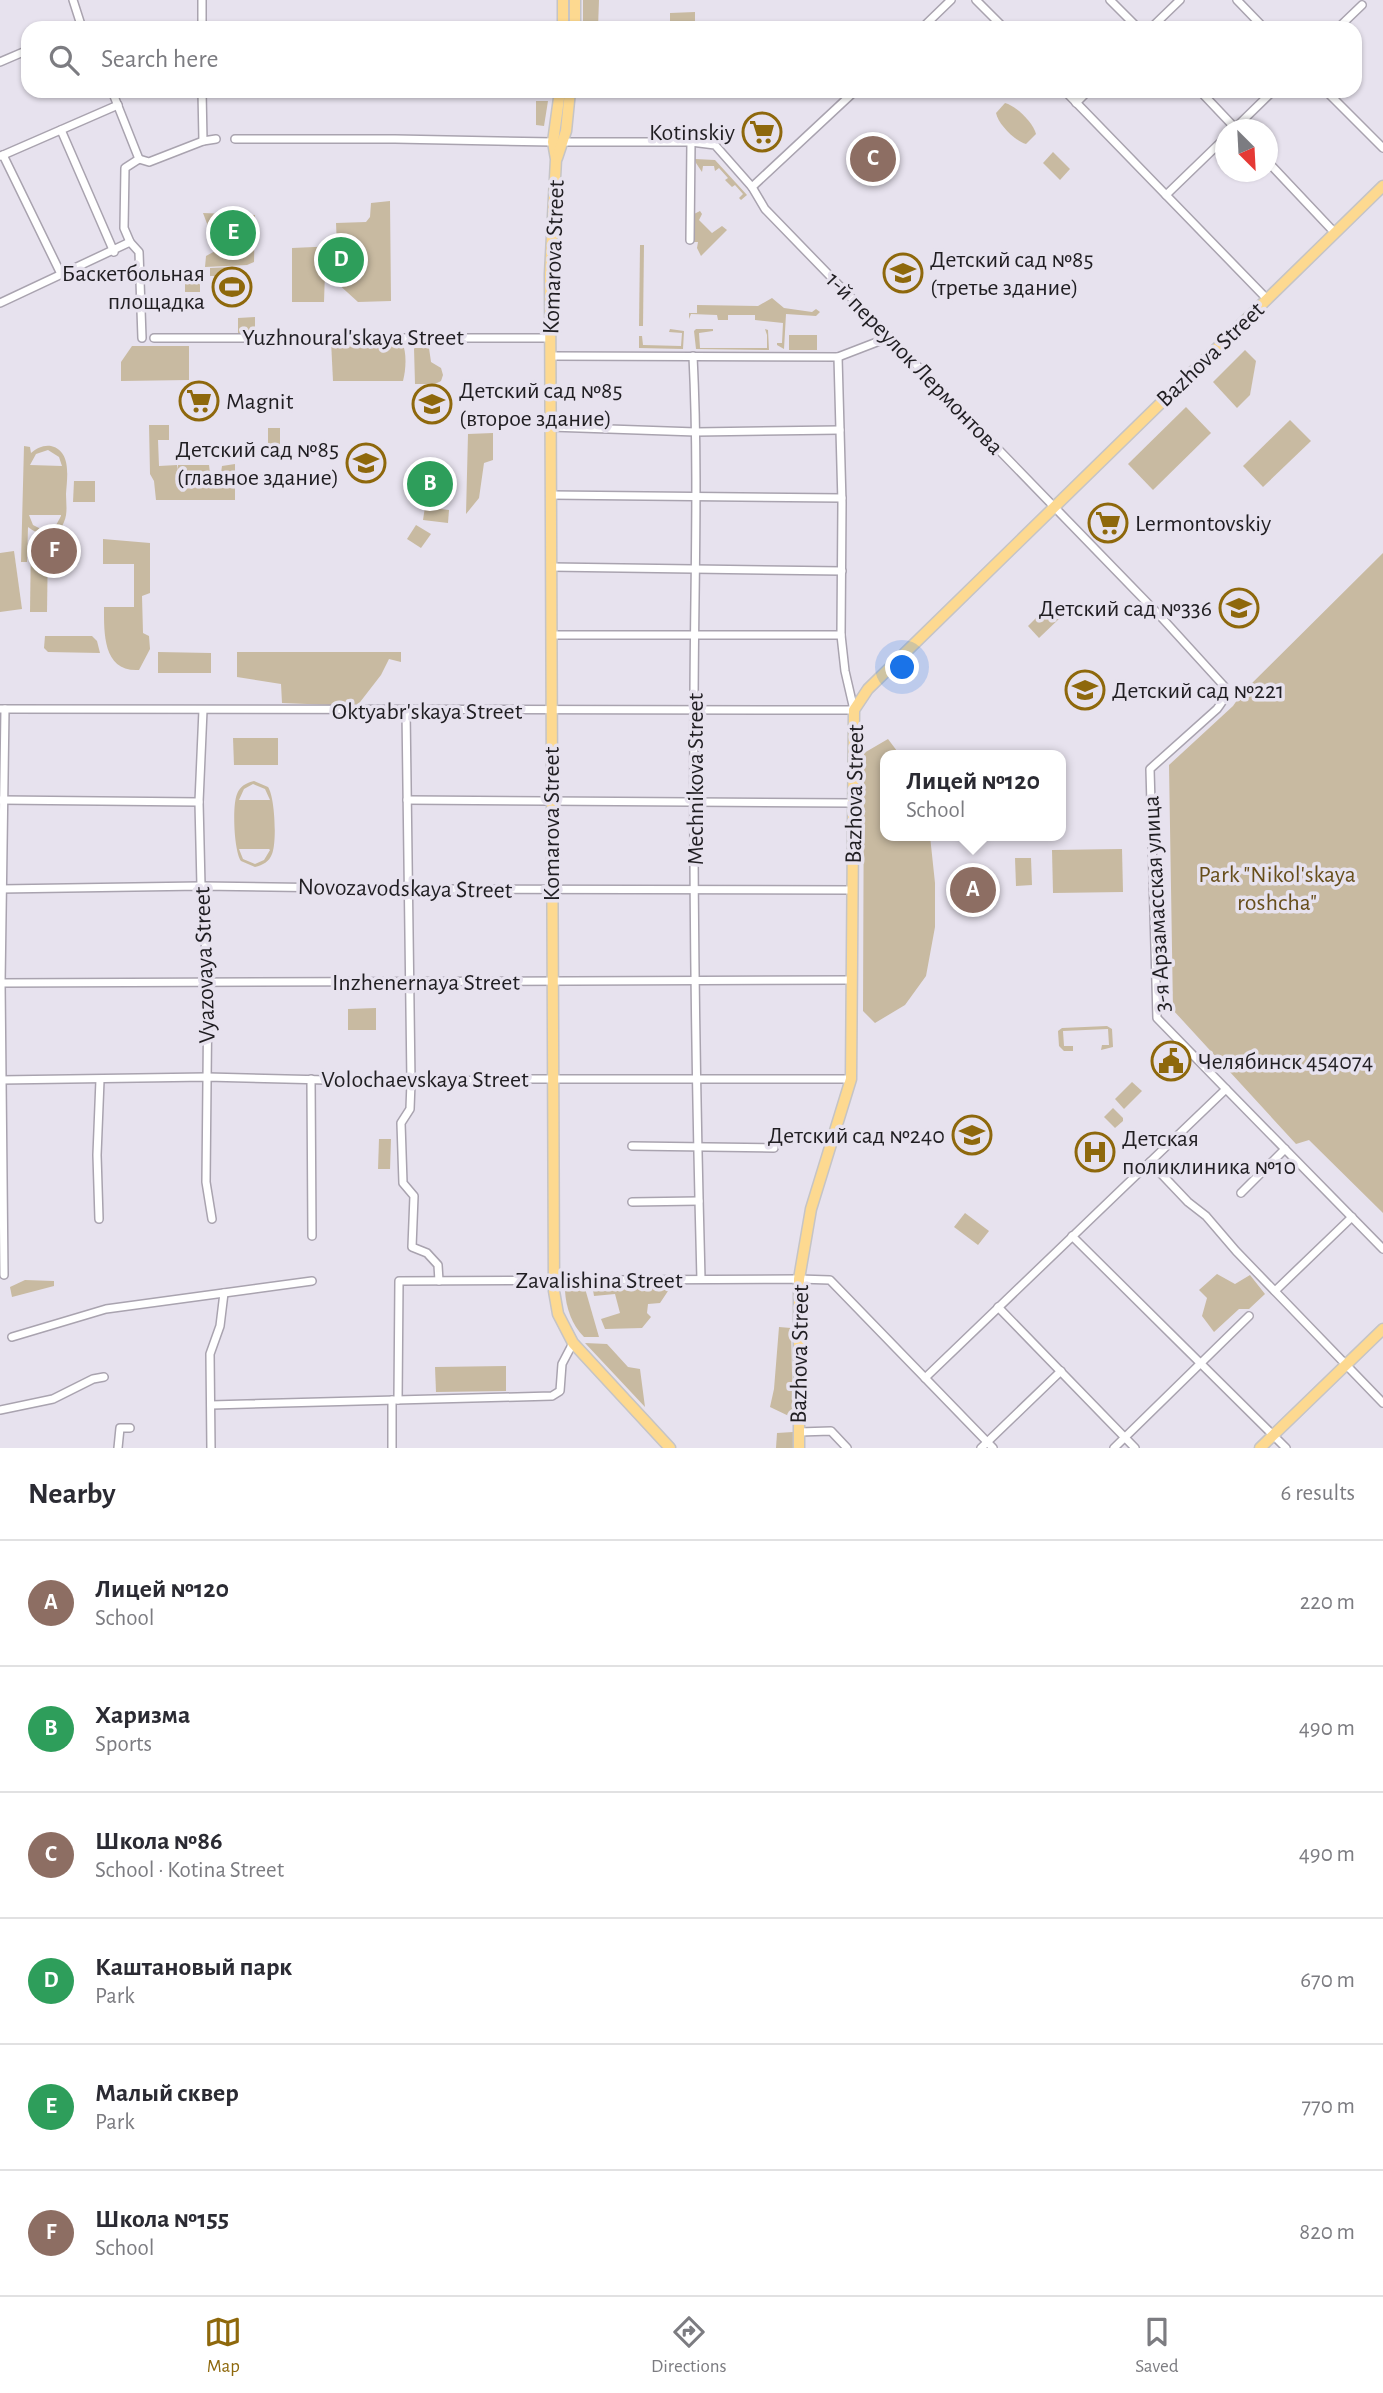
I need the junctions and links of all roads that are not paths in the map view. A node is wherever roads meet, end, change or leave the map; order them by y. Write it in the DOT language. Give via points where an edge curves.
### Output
graph roads {
  1 [pos="73,0"];
  2 [pos="202,0"];
  3 [pos="563,0"];
  4 [pos="575,0"];
  5 [pos="951,0"];
  6 [pos="976,0"];
  7 [pos="1110,0"];
  8 [pos="1180,0"];
  9 [pos="1237,0"];
  10 [pos="1362,5"];
  11 [pos="78,21"];
  12 [pos="202,21"];
  13 [pos="563,21"];
  14 [pos="575,21"];
  15 [pos="929,21"];
  16 [pos="997,21"];
  17 [pos="1131,21"];
  18 [pos="1158,21"];
  19 [pos="1257,21"];
  20 [pos="1345,21"];
  21 [pos="21,53"];
  22 [pos="0,62"];
  23 [pos="115,98"];
  24 [pos="202,98"];
  25 [pos="560,98"];
  26 [pos="568,98"];
  27 [pos="847,98"];
  28 [pos="1071,98"];
  29 [pos="1081,98"];
  30 [pos="1206,98"];
  31 [pos="1266,98"];
  32 [pos="1333,98"];
  33 [pos="1076,103"];
  34 [pos="118,105"];
  35 [pos="1226,119"];
  36 [pos="1245,119"];
  37 [pos="61,130"];
  38 [pos="216,139"];
  39 [pos="235,139"];
  40 [pos="203,141"];
  41 [pos="558,142"];
  42 [pos="691,142"];
  43 [pos="1215,148"];
  44 [pos="1383,148"];
  45 [pos="2,156"];
  46 [pos="139,159"];
  47 [pos="1278,173"];
  48 [pos="1383,186"];
  49 [pos="752,187"];
  50 [pos="1166,195"];
  51 [pos="1335,233"];
  52 [pos="690,240"];
  53 [pos="130,242"];
  54 [pos="114,252"];
  55 [pos="61,274"];
  56 [pos="1267,299"];
  57 [pos="0,303"];
  58 [pos="890,337"];
  59 [pos="142,338"];
  60 [pos="155,338"];
  61 [pos="551,338"];
  62 [pos="551,356"];
  63 [pos="693,356"];
  64 [pos="838,357"];
  65 [pos="551,427"];
  66 [pos="841,430"];
  67 [pos="696,432"];
  68 [pos="551,495"];
  69 [pos="697,497"];
  70 [pos="842,498"];
  71 [pos="1054,507"];
  72 [pos="551,567"];
  73 [pos="696,569"];
  74 [pos="842,571"];
  75 [pos="552,635"];
  76 [pos="842,635"];
  77 [pos="695,636"];
  78 [pos="1224,686"];
  79 [pos="2,709"];
  80 [pos="204,710"];
  81 [pos="406,710"];
  82 [pos="694,710"];
  83 [pos="855,710"];
  84 [pos="552,711"];
  85 [pos="1,800"];
  86 [pos="407,800"];
  87 [pos="200,802"];
  88 [pos="551,802"];
  89 [pos="694,802"];
  90 [pos="853,803"];
  91 [pos="201,886"];
  92 [pos="1,889"];
  93 [pos="408,889"];
  94 [pos="551,890"];
  95 [pos="695,890"];
  96 [pos="853,890"];
  97 [pos="695,980"];
  98 [pos="852,980"];
  99 [pos="410,981"];
  100 [pos="208,982"];
  101 [pos="552,982"];
  102 [pos="1,983"];
  103 [pos="207,1077"];
  104 [pos="311,1079"];
  105 [pos="552,1079"];
  106 [pos="696,1079"];
  107 [pos="851,1079"];
  108 [pos="1,1080"];
  109 [pos="100,1080"];
  110 [pos="411,1082"];
  111 [pos="1226,1088"];
  112 [pos="632,1146"];
  113 [pos="697,1146"];
  114 [pos="774,1148"];
  115 [pos="1285,1149"];
  116 [pos="1150,1162"];
  117 [pos="1241,1193"];
  118 [pos="699,1201"];
  119 [pos="632,1202"];
  120 [pos="1352,1217"];
  121 [pos="99,1219"];
  122 [pos="212,1219"];
  123 [pos="312,1236"];
  124 [pos="1072,1236"];
  125 [pos="1383,1249"];
  126 [pos="4,1275"];
  127 [pos="701,1279"];
  128 [pos="799,1279"];
  129 [pos="553,1280"];
  130 [pos="312,1281"];
  131 [pos="439,1281"];
  132 [pos="1275,1291"];
  133 [pos="224,1293"];
  134 [pos="998,1307"];
  135 [pos="1249,1317"];
  136 [pos="1383,1329"];
  137 [pos="12,1337"];
  138 [pos="573,1343"];
  139 [pos="1201,1363"];
  140 [pos="1346,1365"];
  141 [pos="1060,1371"];
  142 [pos="104,1377"];
  143 [pos="925,1378"];
  144 [pos="395,1400"];
  145 [pos="1383,1403"];
  146 [pos="211,1405"];
  147 [pos="0,1410"];
  148 [pos="130,1427"];
  149 [pos="799,1432"];
  150 [pos="1273,1436"];
  151 [pos="1125,1437"];
  152 [pos="987,1446"];
  153 [pos="118,1448"];
  154 [pos="211,1448"];
  155 [pos="392,1448"];
  156 [pos="670,1448"];
  157 [pos="799,1448"];
  158 [pos="847,1448"];
  159 [pos="1114,1448"];
  160 [pos="1135,1448"];
  161 [pos="1260,1448"];
  162 [pos="1286,1448"];
  1 -- 11 [label="street"];
  2 -- 12 [label="street"];
  3 -- 13 [label="main road"];
  4 -- 14 [label="main road"];
  5 -- 15 [label="street"];
  6 -- 16 [label="street"];
  7 -- 17 [label="street"];
  8 -- 18 [label="street"];
  9 -- 19 [label="street"];
  10 -- 20 [label="street"];
  21 -- 22 [label="street"];
  23 -- 34 [label="street"];
  24 -- 40 [label="street"];
  25 -- 41 [label="main road, Komarova Street"];
  26 -- 41 [label="main road, Komarova Street"];
  27 -- 49 [label="street"];
  28 -- 33 [label="street"];
  29 -- 33 [label="street"];
  30 -- 35 [label="street"];
  31 -- 36 [label="street"];
  32 -- 44 [label="street"];
  33 -- 50 [label="street"];
  34 -- 37 [label="street"];
  34 -- 46 [label="street"];
  37 -- 45 [label="street"];
  37 -- 54 [label="street"];
  38 -- 40 [label="street"];
  39 -- 41 [label="street, 1-й переулок Лермонтова"];
  40 -- 46 [label="street" via="149,162"];
  41 -- 42 [label="street, 1-й переулок Лермонтова"];
  41 -- 61 [label="main road, Komarova Street"];
  42 -- 49 [label="street, 1-й переулок Лермонтова" via="715,145"];
  42 -- 52 [label="street"];
  43 -- 50 [label="street"];
  45 -- 55 [label="street"];
  46 -- 53 [label="street" via="125,168 124,228"];
  47 -- 51 [label="street"];
  48 -- 51 [label="main road, Bazhova Street"];
  49 -- 58 [label="street, 1-й переулок Лермонтова" via="765,209"];
  50 -- 56 [label="street"];
  51 -- 56 [label="main road, Bazhova Street"];
  53 -- 54 [label="street"];
  53 -- 59 [label="street" via="139,252"];
  54 -- 55 [label="street"];
  55 -- 57 [label="street"];
  56 -- 71 [label="main road, Bazhova Street"];
  58 -- 64 [label="street"];
  58 -- 71 [label="street, 1-й переулок Лермонтова"];
  60 -- 61 [label="street, Yuzhnoural'skaya Street"];
  61 -- 62 [label="main road, Komarova Street"];
  62 -- 63 [label="street"];
  62 -- 65 [label="main road, Komarova Street"];
  63 -- 64 [label="street"];
  63 -- 67 [label="street, Mechnikova Street"];
  64 -- 66 [label="street"];
  65 -- 67 [label="street"];
  65 -- 68 [label="main road, Komarova Street"];
  66 -- 67 [label="street"];
  66 -- 70 [label="street"];
  67 -- 69 [label="street, Mechnikova Street"];
  68 -- 69 [label="street"];
  68 -- 72 [label="main road, Komarova Street"];
  69 -- 70 [label="street"];
  69 -- 73 [label="street, Mechnikova Street"];
  70 -- 74 [label="street"];
  71 -- 78 [label="street, 1-й переулок Лермонтова"];
  71 -- 83 [label="main road, Bazhova Street" via="868,689"];
  72 -- 73 [label="street"];
  72 -- 75 [label="main road, Komarova Street"];
  73 -- 74 [label="street"];
  73 -- 77 [label="street, Mechnikova Street"];
  74 -- 76 [label="street"];
  75 -- 77 [label="street"];
  75 -- 84 [label="main road, Komarova Street"];
  76 -- 77 [label="street"];
  76 -- 83 [label="street"];
  77 -- 82 [label="street, Mechnikova Street"];
  78 -- 111 [label="street, 3-я Арзамасская улица" via="1224,699 1217,709 1150,769 1157,1018"];
  79 -- 80 [label="street, Oktyabr'skaya Street"];
  79 -- 85 [label="street"];
  80 -- 81 [label="street, Oktyabr'skaya Street"];
  80 -- 87 [label="street, Vyazovaya Street"];
  81 -- 84 [label="street, Oktyabr'skaya Street"];
  81 -- 86 [label="street"];
  82 -- 83 [label="street, Oktyabr'skaya Street"];
  82 -- 84 [label="street, Oktyabr'skaya Street"];
  82 -- 89 [label="street, Mechnikova Street"];
  83 -- 90 [label="main road, Bazhova Street"];
  84 -- 88 [label="main road, Komarova Street"];
  85 -- 87 [label="street"];
  85 -- 92 [label="street"];
  86 -- 88 [label="street"];
  86 -- 93 [label="street"];
  87 -- 91 [label="street, Vyazovaya Street"];
  88 -- 89 [label="street"];
  88 -- 94 [label="main road, Komarova Street"];
  89 -- 90 [label="street"];
  89 -- 95 [label="street, Mechnikova Street"];
  90 -- 96 [label="main road, Bazhova Street"];
  91 -- 92 [label="street, Novozavodskaya Street"];
  91 -- 93 [label="street, Novozavodskaya Street"];
  91 -- 100 [label="street, Vyazovaya Street"];
  92 -- 102 [label="street"];
  93 -- 94 [label="street, Novozavodskaya Street"];
  93 -- 99 [label="street"];
  94 -- 95 [label="street, Novozavodskaya Street"];
  94 -- 101 [label="main road, Komarova Street"];
  95 -- 96 [label="street, Novozavodskaya Street"];
  95 -- 97 [label="street, Mechnikova Street"];
  96 -- 98 [label="main road, Bazhova Street"];
  97 -- 98 [label="street, Inzhenernaya Street"];
  97 -- 101 [label="street, Inzhenernaya Street"];
  97 -- 106 [label="street, Mechnikova Street"];
  98 -- 107 [label="main road, Bazhova Street"];
  99 -- 100 [label="street, Inzhenernaya Street"];
  99 -- 101 [label="street, Inzhenernaya Street"];
  99 -- 110 [label="street"];
  100 -- 102 [label="street, Inzhenernaya Street"];
  100 -- 103 [label="street, Vyazovaya Street"];
  101 -- 105 [label="main road, Komarova Street"];
  102 -- 108 [label="street"];
  103 -- 104 [label="street, Volochaevskaya Street"];
  103 -- 109 [label="street, Volochaevskaya Street"];
  103 -- 122 [label="street, Vyazovaya Street" via="206,1182"];
  104 -- 110 [label="street, Volochaevskaya Street"];
  104 -- 123 [label="street"];
  105 -- 106 [label="street, Volochaevskaya Street"];
  105 -- 110 [label="street, Volochaevskaya Street"];
  105 -- 129 [label="main road, Komarova Street"];
  106 -- 107 [label="street, Volochaevskaya Street"];
  106 -- 113 [label="street, Mechnikova Street"];
  107 -- 128 [label="main road, Bazhova Street" via="811,1209"];
  108 -- 109 [label="street, Volochaevskaya Street"];
  108 -- 126 [label="street"];
  109 -- 121 [label="street"];
  110 -- 131 [label="street" via="410,1109 401,1123 403,1183 414,1196 412,1247 438,1265"];
  111 -- 115 [label="street, 3-я Арзамасская улица"];
  111 -- 116 [label="street"];
  112 -- 113 [label="street"];
  113 -- 114 [label="street"];
  113 -- 118 [label="street, Mechnikova Street"];
  115 -- 117 [label="street"];
  115 -- 120 [label="street, 3-я Арзамасская улица"];
  116 -- 124 [label="street"];
  116 -- 132 [label="street"];
  118 -- 119 [label="street"];
  118 -- 127 [label="street, Mechnikova Street"];
  120 -- 125 [label="street, 3-я Арзамасская улица"];
  120 -- 132 [label="street"];
  124 -- 134 [label="street"];
  124 -- 139 [label="street"];
  127 -- 128 [label="street, Zavalishina Street"];
  127 -- 129 [label="street, Zavalishina Street"];
  128 -- 143 [label="street, Zavalishina Street" via="831,1280"];
  128 -- 149 [label="main road, Bazhova Street"];
  129 -- 131 [label="street, Zavalishina Street"];
  129 -- 138 [label="main road, Komarova Street" via="558,1314"];
  130 -- 133 [label="street"];
  131 -- 144 [label="street, Zavalishina Street" via="399,1281"];
  132 -- 140 [label="street"];
  133 -- 137 [label="street" via="106,1309"];
  133 -- 146 [label="street" via="210,1354"];
  134 -- 141 [label="street"];
  134 -- 143 [label="street"];
  135 -- 139 [label="street"];
  136 -- 140 [label="main road"];
  138 -- 144 [label="street" via="562,1364 560,1391 552,1396"];
  138 -- 156 [label="main road, Komarova Street"];
  139 -- 150 [label="street"];
  139 -- 151 [label="street"];
  140 -- 145 [label="street"];
  140 -- 150 [label="main road"];
  141 -- 151 [label="street"];
  141 -- 152 [label="street"];
  142 -- 147 [label="street" via="53,1399"];
  143 -- 152 [label="street, Zavalishina Street"];
  144 -- 146 [label="street"];
  144 -- 155 [label="street"];
  146 -- 154 [label="street"];
  148 -- 153 [label="street" via="120,1428"];
  149 -- 157 [label="main road, Bazhova Street"];
  149 -- 158 [label="street" via="831,1431"];
  150 -- 161 [label="main road"];
  150 -- 162 [label="street"];
  151 -- 159 [label="street"];
  151 -- 160 [label="street"];
}
